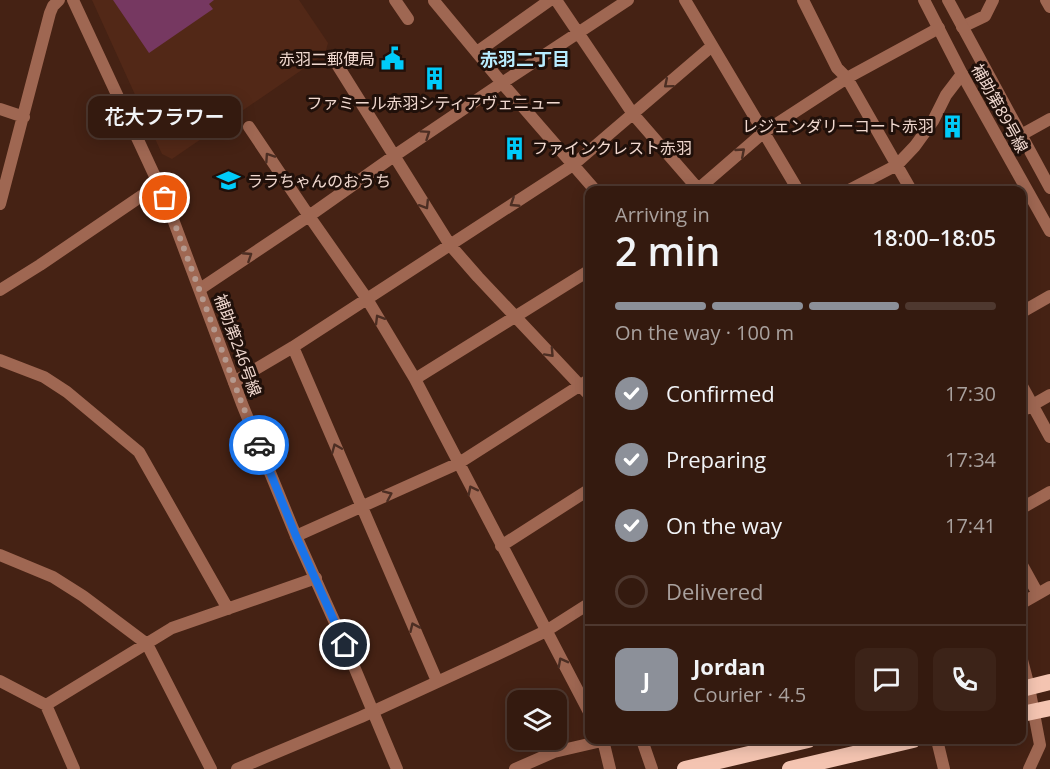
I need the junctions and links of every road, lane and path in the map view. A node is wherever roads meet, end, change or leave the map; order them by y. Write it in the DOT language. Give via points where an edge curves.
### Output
graph roads {
  1 [pos="59,0"];
  2 [pos="73,0"];
  3 [pos="395,0"];
  4 [pos="550,0"];
  5 [pos="556,0"];
  6 [pos="628,0"];
  7 [pos="803,0"];
  8 [pos="924,0"];
  9 [pos="948,0"];
  10 [pos="993,0"];
  11 [pos="1046,0"];
  12 [pos="434,1"];
  13 [pos="687,1"];
  14 [pos="1050,7"];
  15 [pos="408,19"];
  16 [pos="962,27"];
  17 [pos="939,28"];
  18 [pos="578,32"];
  19 [pos="712,46"];
  20 [pos="477,52"];
  21 [pos="338,66"];
  22 [pos="962,74"];
  23 [pos="847,78"];
  24 [pos="502,83"];
  25 [pos="0,109"];
  26 [pos="633,114"];
  27 [pos="24,117"];
  28 [pos="1050,119"];
  29 [pos="249,127"];
  30 [pos="764,132"];
  31 [pos="1021,135"];
  32 [pos="394,156"];
  33 [pos="573,165"];
  34 [pos="897,165"];
  35 [pos="159,184"];
  36 [pos="591,186"];
  37 [pos="695,186"];
  38 [pos="703,186"];
  39 [pos="796,186"];
  40 [pos="857,186"];
  41 [pos="909,186"];
  42 [pos="1025,186"];
  43 [pos="1026,188"];
  44 [pos="1050,188"];
  45 [pos="0,204"];
  46 [pos="309,216"];
  47 [pos="1050,231"];
  48 [pos="450,245"];
  49 [pos="585,273"];
  50 [pos="200,289"];
  51 [pos="0,290"];
  52 [pos="1050,296"];
  53 [pos="367,299"];
  54 [pos="1026,310"];
  55 [pos="516,316"];
  56 [pos="293,347"];
  57 [pos="0,360"];
  58 [pos="415,379"];
  59 [pos="234,382"];
  60 [pos="585,382"];
  61 [pos="1050,395"];
  62 [pos="1027,408"];
  63 [pos="1050,438"];
  64 [pos="459,463"];
  65 [pos="585,492"];
  66 [pos="1050,492"];
  67 [pos="1026,506"];
  68 [pos="361,507"];
  69 [pos="296,536"];
  70 [pos="501,546"];
  71 [pos="0,555"];
  72 [pos="1026,572"];
  73 [pos="316,578"];
  74 [pos="1050,587"];
  75 [pos="1038,594"];
  76 [pos="1026,601"];
  77 [pos="585,606"];
  78 [pos="228,609"];
  79 [pos="546,632"];
  80 [pos="147,644"];
  81 [pos="0,681"];
  82 [pos="437,681"];
  83 [pos="1050,682"];
  84 [pos="1026,688"];
  85 [pos="46,705"];
  86 [pos="585,705"];
  87 [pos="1050,708"];
  88 [pos="372,711"];
  89 [pos="1027,712"];
  90 [pos="587,744"];
  91 [pos="605,744"];
  92 [pos="643,744"];
  93 [pos="791,744"];
  94 [pos="897,744"];
  95 [pos="938,744"];
  96 [pos="798,768"];
  97 [pos="74,769"];
  98 [pos="212,769"];
  99 [pos="237,769"];
  100 [pos="397,769"];
  101 [pos="514,769"];
  102 [pos="610,769"];
  103 [pos="652,769"];
  104 [pos="685,769"];
  105 [pos="944,769"];
  106 [pos="1029,769"];
  1 -- 27 [label="street" via="50,13"];
  2 -- 35 [label="street, 補助第246号線"];
  3 -- 15 [label="street"];
  4 -- 20 [label="street"];
  5 -- 18 [label="street"];
  6 -- 18 [label="street"];
  7 -- 23 [label="street" via="837,68"];
  8 -- 17 [label="street, 補助第89号線"];
  9 -- 16 [label="street, 補助第89号線"];
  10 -- 16 [label="street" via="985,16"];
  11 -- 14 [label="street"];
  12 -- 20 [label="street"];
  13 -- 19 [label="street"];
  16 -- 31 [label="street, 補助第89号線"];
  17 -- 22 [label="street, 補助第89号線"];
  17 -- 23 [label="street"];
  18 -- 24 [label="street"];
  18 -- 26 [label="street"];
  19 -- 26 [label="street, one-way"];
  19 -- 30 [label="street"];
  20 -- 24 [label="street"];
  21 -- 32 [label="street"];
  22 -- 34 [label="street" via="933,122"];
  22 -- 42 [label="street, 補助第89号線"];
  23 -- 30 [label="street"];
  23 -- 34 [label="street"];
  32 -- 24 [label="street, one-way"];
  24 -- 33 [label="street"];
  25 -- 27 [label="street"];
  26 -- 33 [label="street"];
  26 -- 37 [label="street"];
  27 -- 45 [label="street"];
  28 -- 31 [label="street"];
  46 -- 29 [label="street, one-way"];
  38 -- 30 [label="street, one-way"];
  30 -- 39 [label="street"];
  31 -- 44 [label="street, 補助第89号線"];
  32 -- 46 [label="street"];
  32 -- 48 [label="street, one-way"];
  33 -- 36 [label="street"];
  33 -- 48 [label="street, one-way"];
  34 -- 40 [label="street"];
  34 -- 41 [label="street"];
  35 -- 50 [label="street, 補助第246号線"];
  35 -- 51 [label="street"];
  43 -- 47 [label="street, 補助第89号線"];
  50 -- 46 [label="street, one-way"];
  46 -- 53 [label="street"];
  48 -- 53 [label="street"];
  48 -- 55 [label="street"];
  49 -- 55 [label="street"];
  50 -- 59 [label="street, 補助第246号線"];
  52 -- 54 [label="street"];
  53 -- 56 [label="street"];
  58 -- 53 [label="street, one-way"];
  55 -- 58 [label="street"];
  55 -- 60 [label="street, one-way"];
  56 -- 59 [label="street"];
  68 -- 56 [label="street, one-way"];
  57 -- 78 [label="street" via="44,376 139,452"];
  58 -- 64 [label="street"];
  59 -- 69 [label="street, 補助第246号線"];
  60 -- 64 [label="street"];
  61 -- 62 [label="street"];
  62 -- 63 [label="street"];
  68 -- 64 [label="street, one-way"];
  70 -- 64 [label="street, one-way"];
  65 -- 70 [label="street"];
  66 -- 67 [label="street"];
  68 -- 69 [label="street"];
  82 -- 68 [label="street, one-way"];
  69 -- 73 [label="street, 補助第246号線"];
  70 -- 79 [label="street"];
  71 -- 80 [label="street" via="53,577"];
  72 -- 75 [label="street"];
  73 -- 78 [label="street"];
  73 -- 88 [label="street, 補助第246号線"];
  74 -- 75 [label="street"];
  75 -- 76 [label="street"];
  77 -- 79 [label="street"];
  78 -- 80 [label="street" via="172,628"];
  79 -- 82 [label="street"];
  86 -- 79 [label="street, one-way"];
  80 -- 85 [label="street"];
  80 -- 98 [label="street"];
  81 -- 85 [label="street"];
  82 -- 88 [label="street"];
  83 -- 84 [label="highway"];
  85 -- 97 [label="street"];
  87 -- 89 [label="highway"];
  88 -- 99 [label="street"];
  88 -- 100 [label="street, 補助第246号線"];
  89 -- 106 [label="street" via="1040,745"];
  90 -- 101 [label="street" via="554,752"];
  91 -- 102 [label="street"];
  92 -- 103 [label="street"];
  93 -- 104 [label="highway"];
  94 -- 96 [label="highway"];
  95 -- 105 [label="street"];
}
